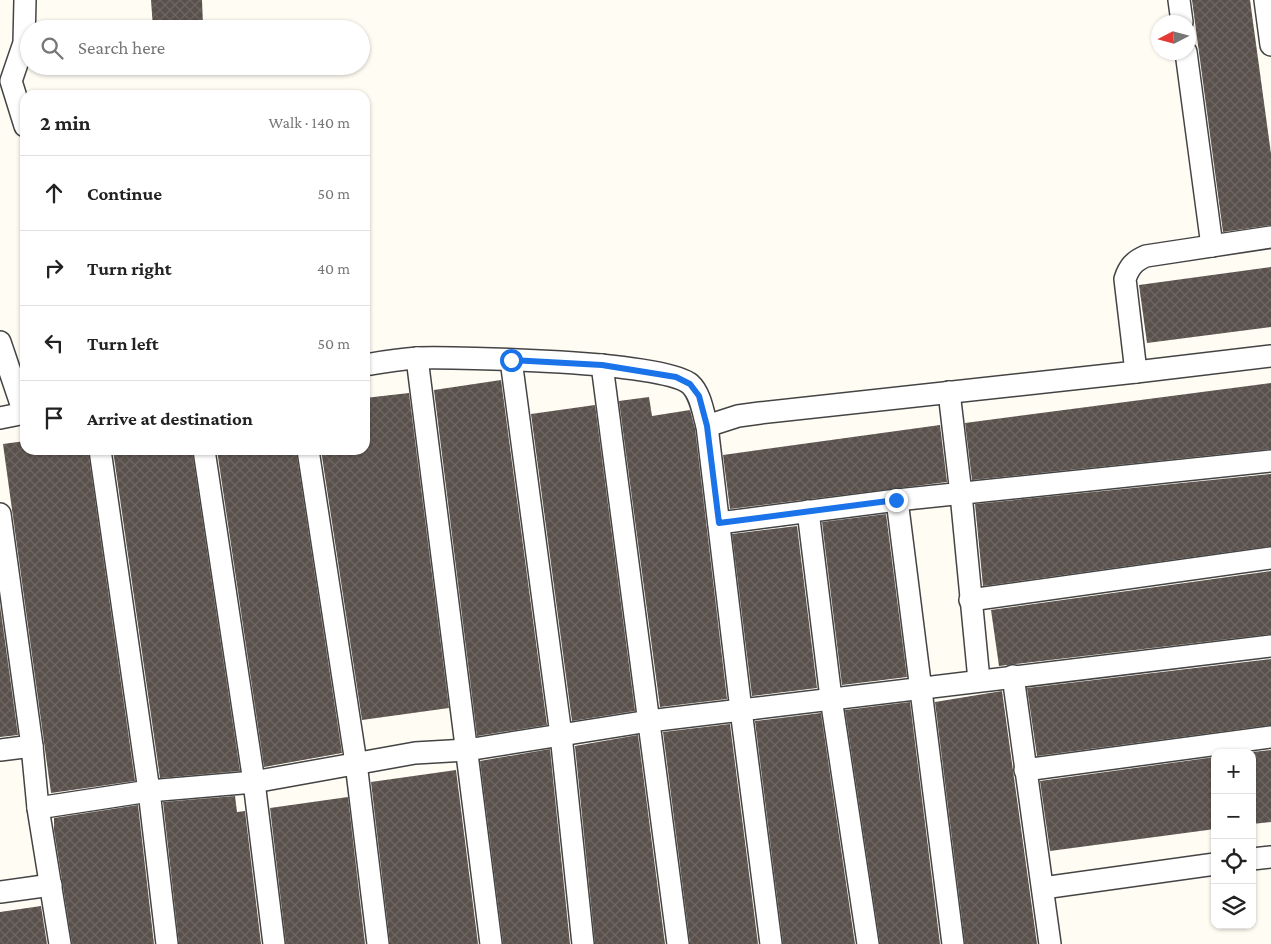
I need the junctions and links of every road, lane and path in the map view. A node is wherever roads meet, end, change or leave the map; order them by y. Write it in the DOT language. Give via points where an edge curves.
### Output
graph roads {
  1 [pos="25,0"];
  2 [pos="1179,0"];
  3 [pos="1265,0"];
  4 [pos="1181,15"];
  5 [pos="25,20"];
  6 [pos="1271,46"];
  7 [pos="20,55"];
  8 [pos="1187,60"];
  9 [pos="20,110"];
  10 [pos="1271,238"];
  11 [pos="1212,246"];
  12 [pos="0,342"];
  13 [pos="1271,356"];
  14 [pos="417,358"];
  15 [pos="511,360"];
  16 [pos="370,364"];
  17 [pos="602,365"];
  18 [pos="1136,372"];
  19 [pos="949,392"];
  20 [pos="20,399"];
  21 [pos="20,414"];
  22 [pos="0,418"];
  23 [pos="707,426"];
  24 [pos="101,455"];
  25 [pos="205,455"];
  26 [pos="309,455"];
  27 [pos="1271,461"];
  28 [pos="961,494"];
  29 [pos="896,500"];
  30 [pos="808,511"];
  31 [pos="0,514"];
  32 [pos="719,523"];
  33 [pos="1271,558"];
  34 [pos="970,600"];
  35 [pos="1271,646"];
  36 [pos="1013,676"];
  37 [pos="979,680"];
  38 [pos="922,689"];
  39 [pos="832,698"];
  40 [pos="741,710"];
  41 [pos="649,721"];
  42 [pos="561,735"];
  43 [pos="1271,737"];
  44 [pos="32,746"];
  45 [pos="0,750"];
  46 [pos="467,750"];
  47 [pos="356,763"];
  48 [pos="1025,770"];
  49 [pos="254,782"];
  50 [pos="149,791"];
  51 [pos="38,808"];
  52 [pos="1271,857"];
  53 [pos="1256,859"];
  54 [pos="1211,865"];
  55 [pos="51,885"];
  56 [pos="1043,888"];
  57 [pos="0,892"];
  58 [pos="60,944"];
  59 [pos="168,944"];
  60 [pos="274,944"];
  61 [pos="378,944"];
  62 [pos="491,944"];
  63 [pos="582,944"];
  64 [pos="678,944"];
  65 [pos="771,944"];
  66 [pos="868,944"];
  67 [pos="953,944"];
  68 [pos="1050,944"];
  1 -- 5 [label="street"];
  2 -- 4 [label="street"];
  3 -- 6 [label="street"];
  7 -- 9 [label="street" via="11,81"];
  8 -- 11 [label="street"];
  10 -- 11 [label="street"];
  11 -- 18 [label="street" via="1146,256 1135,261 1128,270 1125,279"];
  12 -- 20 [label="street"];
  13 -- 18 [label="street"];
  14 -- 15 [label="street"];
  14 -- 16 [label="street"];
  14 -- 46 [label="street"];
  15 -- 17 [label="street"];
  15 -- 42 [label="street"];
  17 -- 23 [label="street" via="676,377 690,384 699,396"];
  17 -- 41 [label="street"];
  18 -- 19 [label="street"];
  19 -- 23 [label="street" via="738,416"];
  19 -- 28 [label="street"];
  21 -- 22 [label="street"];
  23 -- 32 [label="street"];
  24 -- 50 [label="street"];
  25 -- 49 [label="street"];
  26 -- 47 [label="street"];
  27 -- 28 [label="street"];
  28 -- 29 [label="street"];
  28 -- 34 [label="street"];
  29 -- 30 [label="street"];
  29 -- 38 [label="street"];
  30 -- 32 [label="street"];
  30 -- 39 [label="street"];
  31 -- 44 [label="street"];
  32 -- 40 [label="street"];
  33 -- 34 [label="street"];
  34 -- 37 [label="street"];
  35 -- 36 [label="street"];
  36 -- 37 [label="street"];
  36 -- 48 [label="street"];
  37 -- 38 [label="street"];
  38 -- 39 [label="street"];
  38 -- 67 [label="street"];
  39 -- 40 [label="street"];
  39 -- 66 [label="street"];
  40 -- 41 [label="street"];
  40 -- 65 [label="street"];
  41 -- 42 [label="street"];
  41 -- 64 [label="street"];
  42 -- 46 [label="street"];
  42 -- 63 [label="street"];
  43 -- 48 [label="street"];
  44 -- 45 [label="street"];
  44 -- 51 [label="street"];
  46 -- 47 [label="street" via="415,753"];
  46 -- 62 [label="street"];
  47 -- 49 [label="street"];
  47 -- 61 [label="street"];
  48 -- 56 [label="street"];
  49 -- 50 [label="street"];
  49 -- 60 [label="street"];
  50 -- 51 [label="street"];
  50 -- 59 [label="street"];
  51 -- 55 [label="street"];
  52 -- 53 [label="street"];
  54 -- 56 [label="street"];
  55 -- 57 [label="street"];
  55 -- 58 [label="street"];
  56 -- 68 [label="street"];
}
